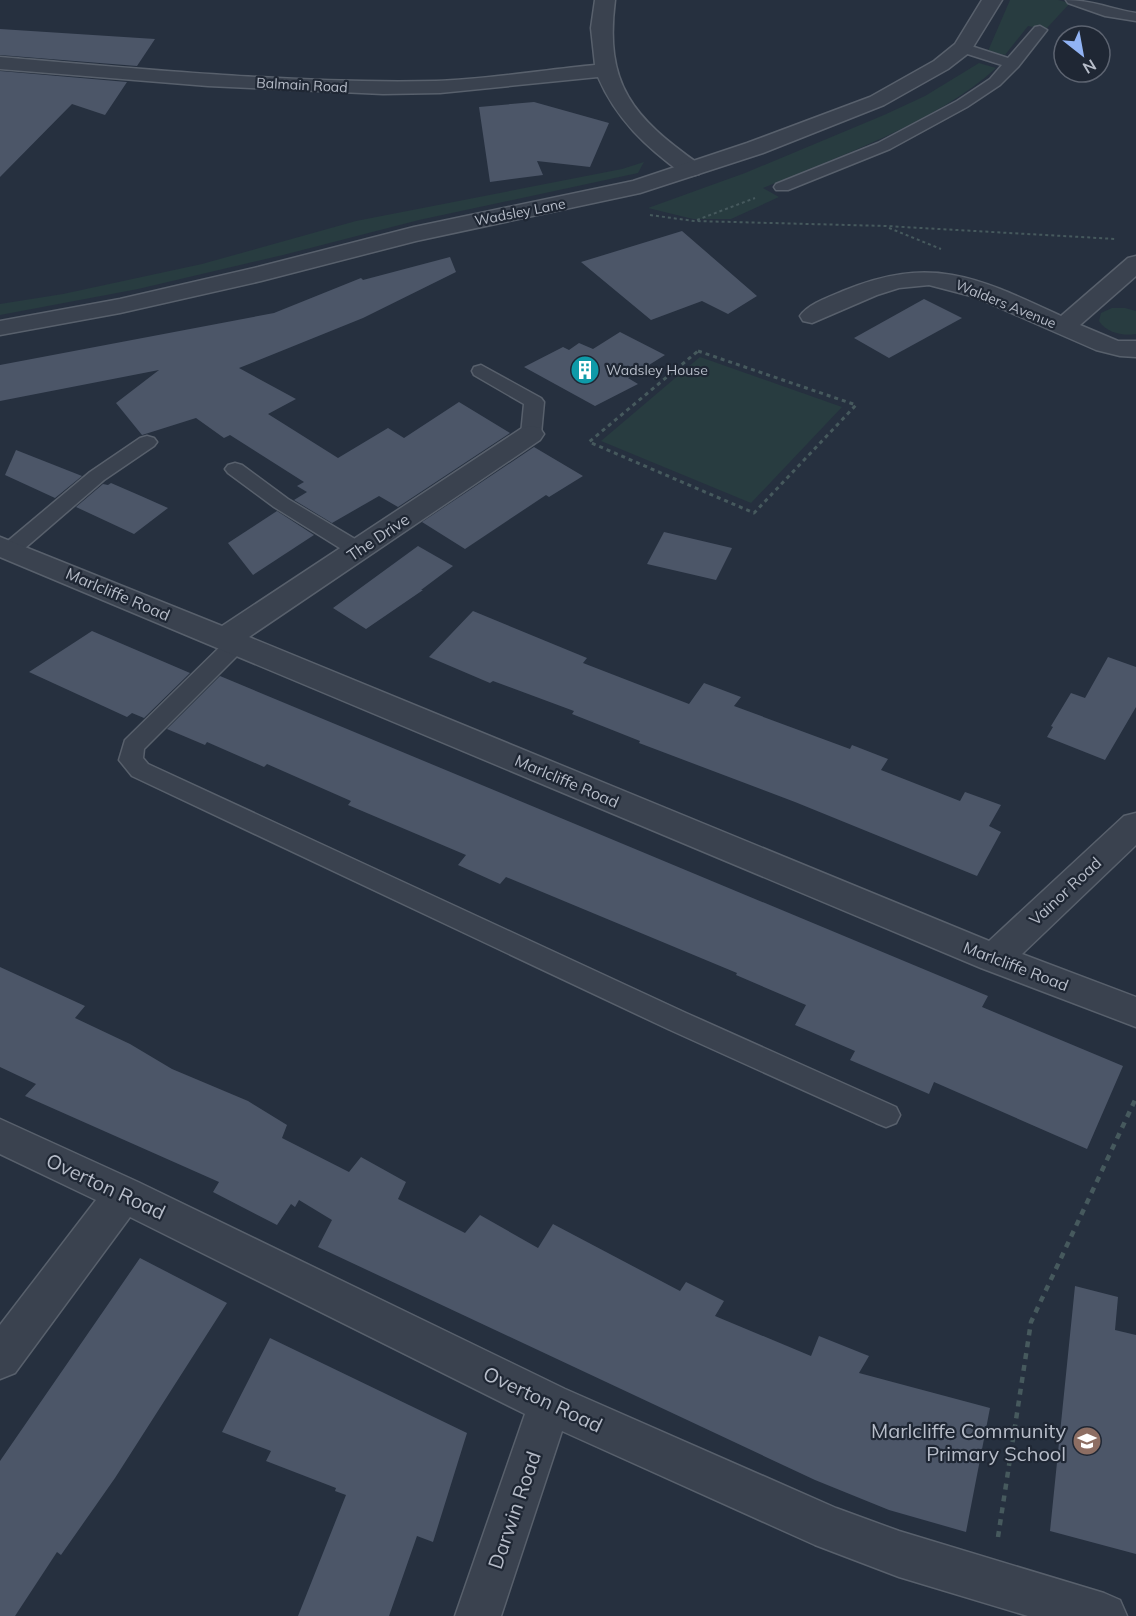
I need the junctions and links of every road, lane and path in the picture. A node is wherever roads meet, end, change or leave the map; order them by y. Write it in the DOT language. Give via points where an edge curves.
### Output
graph roads {
  1 [pos="604,0"];
  2 [pos="992,0"];
  3 [pos="1073,0"];
  4 [pos="1136,17"];
  5 [pos="1040,30"];
  6 [pos="963,48"];
  7 [pos="0,63"];
  8 [pos="1013,64"];
  9 [pos="604,70"];
  10 [pos="691,169"];
  11 [pos="782,187"];
  12 [pos="694,221"];
  13 [pos="709,222"];
  14 [pos="886,226"];
  15 [pos="1123,239"];
  16 [pos="948,251"];
  17 [pos="1136,263"];
  18 [pos="812,316"];
  19 [pos="1063,327"];
  20 [pos="0,328"];
  21 [pos="1136,349"];
  22 [pos="698,351"];
  23 [pos="481,371"];
  24 [pos="531,434"];
  25 [pos="147,442"];
  26 [pos="235,469"];
  27 [pos="5,548"];
  28 [pos="358,550"];
  29 [pos="231,642"];
  30 [pos="1136,825"];
  31 [pos="994,958"];
  32 [pos="1136,1012"];
  33 [pos="1136,1098"];
  34 [pos="886,1115"];
  35 [pos="0,1136"];
  36 [pos="124,1194"];
  37 [pos="0,1359"];
  38 [pos="550,1404"];
  39 [pos="991,1582"];
  40 [pos="478,1616"];
  41 [pos="1104,1616"];
  1 -- 9 [label="street" via="599,33"];
  2 -- 6 [label="street, Wadsley Lane"];
  3 -- 4 [label="lane"];
  5 -- 8 [label="lane"];
  6 -- 8 [label="lane"];
  6 -- 10 [label="street, Wadsley Lane" via="941,65 877,100"];
  7 -- 9 [label="street, Balmain Road" via="383,88 462,86"];
  8 -- 11 [label="lane" via="995,82 927,125"];
  9 -- 10 [label="street" via="616,99 635,125"];
  10 -- 20 [label="street, Wadsley Lane" via="640,186 414,234 261,274"];
  11 -- 12 [label="path"];
  13 -- 14 [label="path"];
  14 -- 15 [label="path"];
  14 -- 16 [label="path"];
  17 -- 19 [label="street, Walders Avenue"];
  18 -- 19 [label="street, Walders Avenue" via="863,292 927,278 972,288"];
  19 -- 21 [label="street, Walders Avenue" via="1111,347"];
  22 -- 22 [label="path" via="856,405 754,513 589,442"];
  23 -- 24 [label="lane" via="534,402"];
  24 -- 28 [label="street, The Drive"];
  25 -- 27 [label="lane"];
  26 -- 28 [label="lane" via="281,503"];
  27 -- 29 [label="street, Marlcliffe Road"];
  28 -- 29 [label="street, The Drive"];
  29 -- 31 [label="street, Marlcliffe Road"];
  29 -- 34 [label="lane" via="133,746 131,759 140,770"];
  30 -- 31 [label="street, Vainor Road"];
  31 -- 32 [label="street, Marlcliffe Road"];
  33 -- 39 [label="path" via="1031,1322"];
  35 -- 36 [label="street, Overton Road"];
  36 -- 37 [label="street"];
  36 -- 38 [label="street, Overton Road"];
  38 -- 39 [label="street, Overton Road" via="831,1529"];
  38 -- 40 [label="street, Darwin Road"];
  39 -- 41 [label="street, Overton Road"];
}
